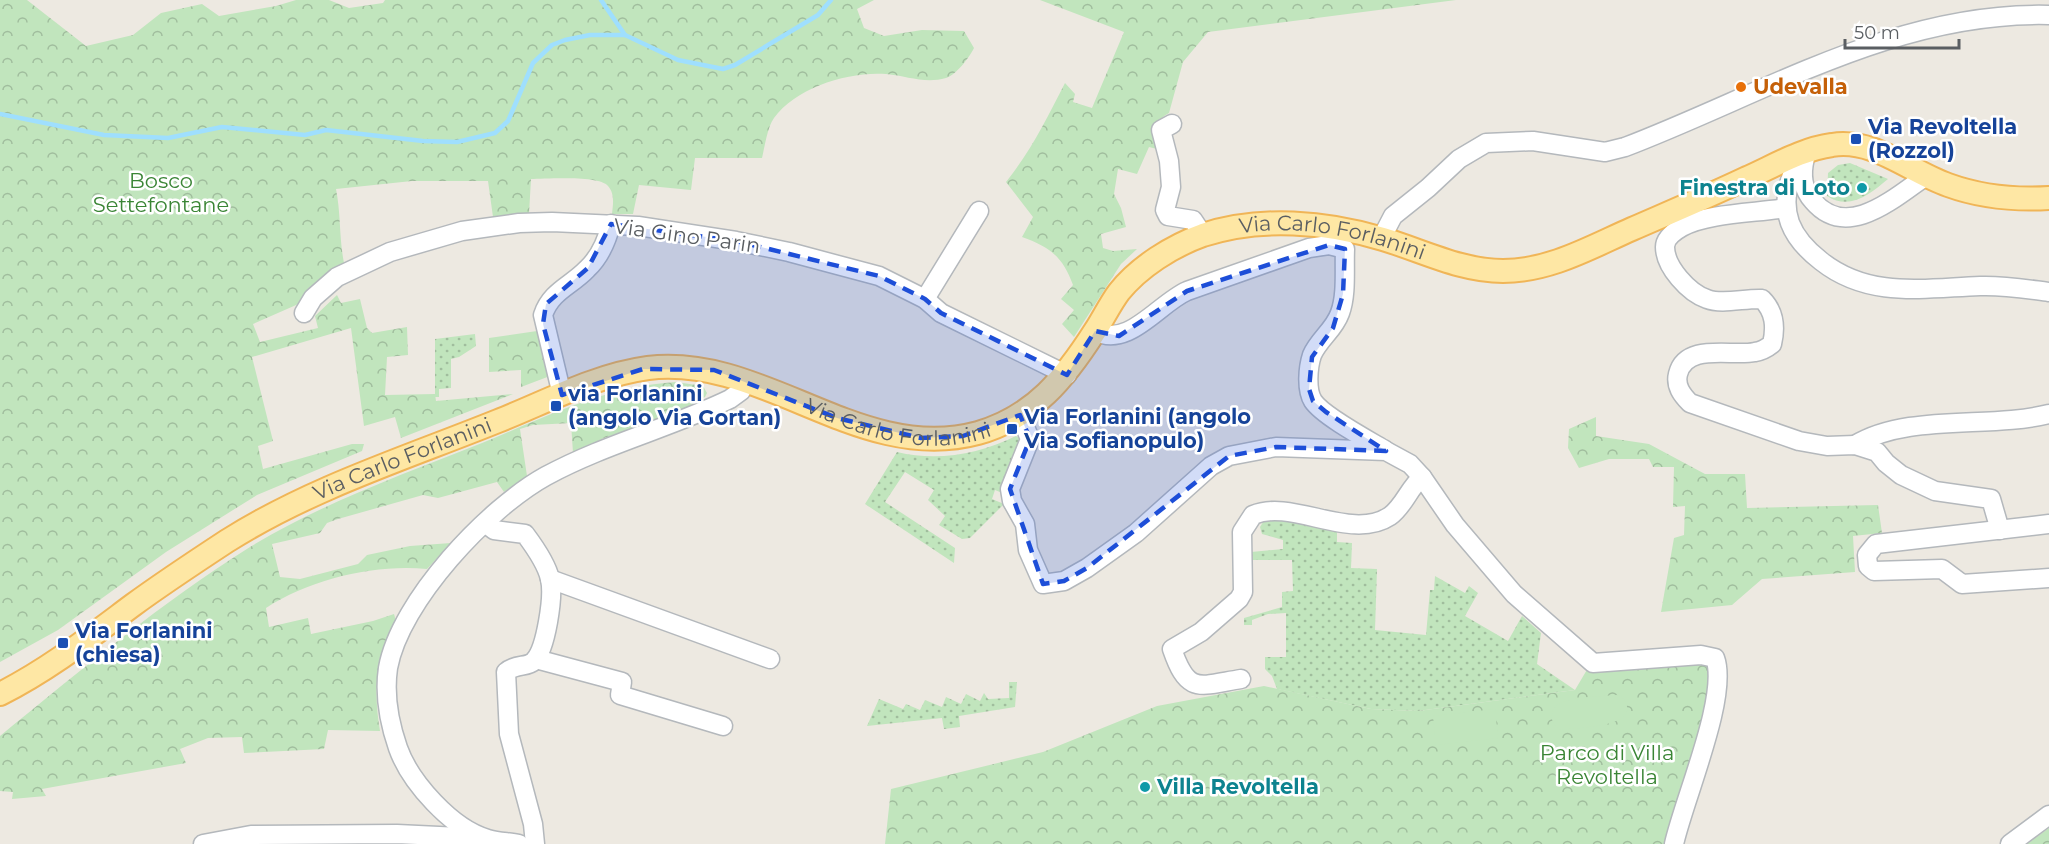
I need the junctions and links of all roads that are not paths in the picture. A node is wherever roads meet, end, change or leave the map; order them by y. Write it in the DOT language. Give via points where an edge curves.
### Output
graph roads {
  1 [pos="2049,15"];
  2 [pos="1172,124"];
  3 [pos="1807,151"];
  4 [pos="1926,176"];
  5 [pos="2049,198"];
  6 [pos="979,211"];
  7 [pos="1788,217"];
  8 [pos="611,224"];
  9 [pos="1203,236"];
  10 [pos="1381,238"];
  11 [pos="2049,292"];
  12 [pos="926,299"];
  13 [pos="304,313"];
  14 [pos="1095,331"];
  15 [pos="1067,375"];
  16 [pos="747,380"];
  17 [pos="562,395"];
  18 [pos="2049,414"];
  19 [pos="1020,415"];
  20 [pos="1855,446"];
  21 [pos="1386,451"];
  22 [pos="1422,477"];
  23 [pos="485,523"];
  24 [pos="2049,524"];
  25 [pos="2000,530"];
  26 [pos="2049,578"];
  27 [pos="550,579"];
  28 [pos="536,659"];
  29 [pos="770,659"];
  30 [pos="1241,679"];
  31 [pos="0,694"];
  32 [pos="723,726"];
  33 [pos="2049,815"];
  34 [pos="486,839"];
  35 [pos="203,844"];
  36 [pos="519,844"];
  37 [pos="535,844"];
  38 [pos="1674,844"];
  39 [pos="2010,844"];
  1 -- 10 [label="street" via="1962,20 1923,28 1783,78 1625,147 1605,152 1533,141 1486,143 1459,159 1393,216"];
  2 -- 9 [label="street" via="1161,130 1171,187 1165,210 1168,216 1193,220"];
  3 -- 4 [label="main road, Via Carlo Forlanini" via="1850,143"];
  3 -- 4 [label="street" via="1802,178 1807,194 1832,217 1846,219 1879,208"];
  3 -- 7 [label="street" via="1792,172"];
  3 -- 10 [label="main road, Via Carlo Forlanini" via="1554,263 1529,270 1473,268"];
  4 -- 5 [label="main road, Via Carlo Forlanini" via="1981,195"];
  6 -- 12 [label="street"];
  7 -- 11 [label="street" via="1808,251 1832,270 1860,283 1896,290 1982,286"];
  7 -- 20 [label="street" via="1739,215 1683,227 1669,237 1665,247 1668,260 1693,292 1708,300 1761,299 1769,306 1775,331 1772,344 1754,353 1690,357 1678,372 1677,384 1690,403 1799,441"];
  8 -- 12 [label="street, Via Gino Parin" via="789,252 879,276"];
  8 -- 13 [label="street, Via Gino Parin" via="519,223 462,231 420,243 337,277 313,298"];
  8 -- 17 [label="street" via="601,250 588,268 555,293 543,315"];
  9 -- 10 [label="main road, Via Carlo Forlanini" via="1238,226 1279,224 1317,225"];
  9 -- 14 [label="main road, Via Carlo Forlanini" via="1165,253 1141,271 1120,291"];
  12 -- 15 [label="street, Via Gino Parin" via="941,313"];
  14 -- 15 [label="main road, Via Carlo Forlanini"];
  14 -- 21 [label="street" via="1106,337 1119,336 1187,291 1309,248 1329,245 1345,249 1341,312 1312,357 1309,389 1313,401 1326,412"];
  15 -- 19 [label="main road, Via Carlo Forlanini" via="1047,396"];
  16 -- 17 [label="main road, Via Carlo Forlanini" via="714,370 652,368 610,377"];
  16 -- 19 [label="main road, Via Carlo Forlanini" via="837,418 921,438 974,434"];
  16 -- 23 [label="street" via="741,391 711,408 614,444 547,476 512,498"];
  17 -- 31 [label="main road, Via Carlo Forlanini" via="345,481 271,515 140,600 59,659"];
  18 -- 20 [label="street" via="1896,431 1865,439"];
  19 -- 21 [label="street" via="1030,439 1010,489 1025,524 1028,550 1043,584 1064,581 1087,568 1136,533 1211,466 1229,456 1276,447"];
  20 -- 25 [label="street" via="1877,452 1901,475 1935,491 1991,499"];
  21 -- 22 [label="street" via="1410,464"];
  22 -- 30 [label="street" via="1396,510 1380,521 1345,523 1272,511 1253,515 1242,532 1243,592 1239,599 1201,632 1172,649 1181,674 1188,681 1202,686"];
  22 -- 38 [label="street" via="1460,531 1514,594 1593,663 1701,655 1715,658 1720,675 1717,701"];
  23 -- 27 [label="street" via="494,530 525,534"];
  23 -- 34 [label="street" via="424,591 405,620 388,667 387,692 391,726 417,783 459,824"];
  24 -- 25 [label="street"];
  25 -- 26 [label="street" via="1876,544 1867,555 1868,566 1887,573 1942,569 1962,584"];
  27 -- 28 [label="street" via="549,620"];
  27 -- 29 [label="street"];
  28 -- 32 [label="street" via="622,682 620,694"];
  28 -- 37 [label="street" via="529,665 512,666 506,672 509,734"];
  33 -- 39 [label="street"];
  34 -- 35 [label="street" via="397,834 251,835"];
  34 -- 36 [label="street"];
}
